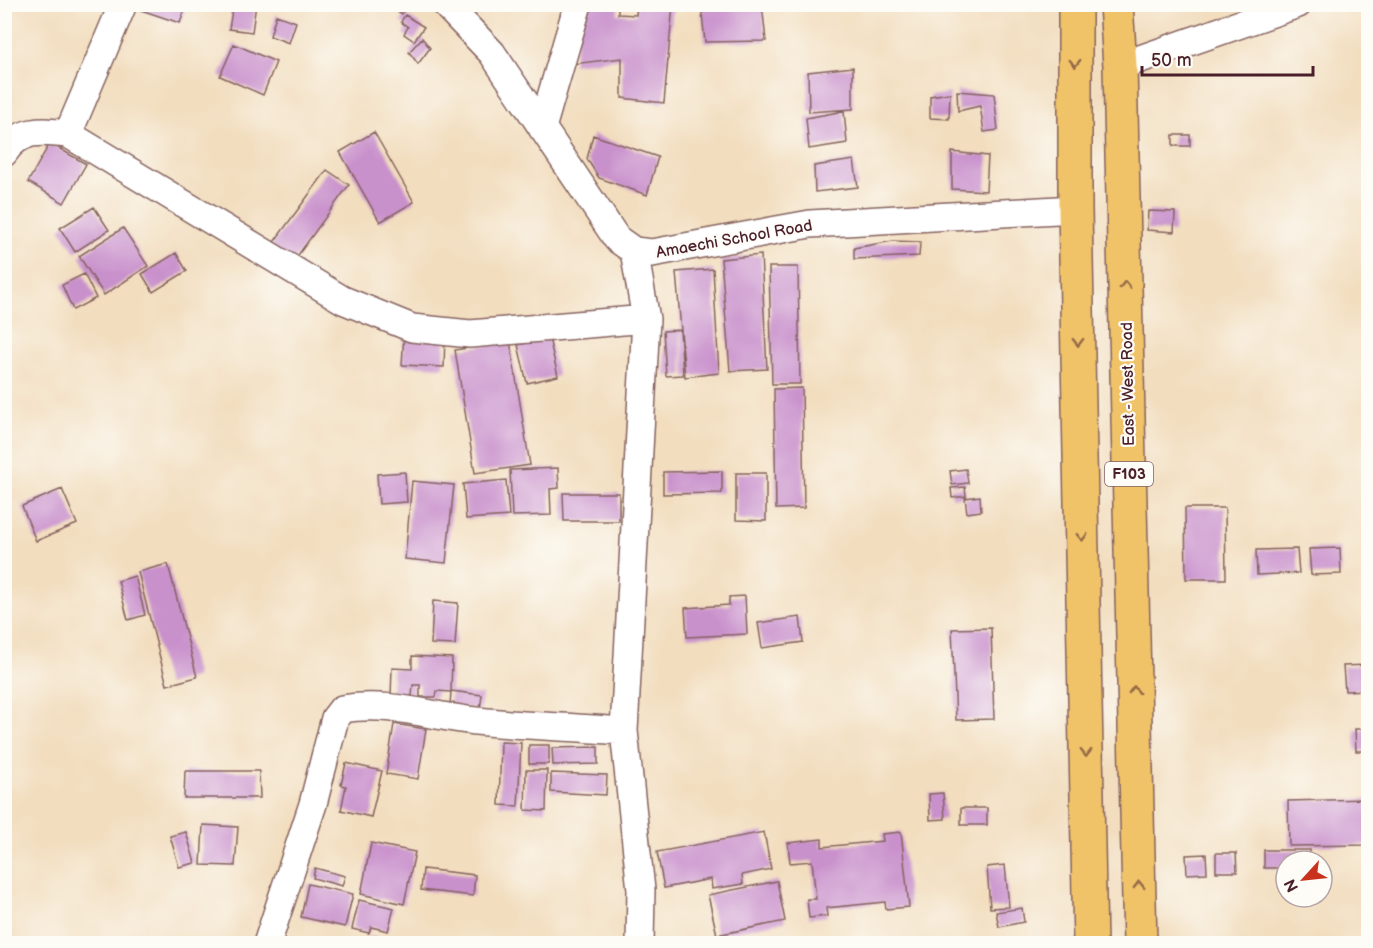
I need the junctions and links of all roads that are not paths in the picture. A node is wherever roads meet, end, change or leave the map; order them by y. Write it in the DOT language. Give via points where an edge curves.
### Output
graph roads {
  1 [pos="123,4"];
  2 [pos="445,4"];
  3 [pos="578,4"];
  4 [pos="1075,4"];
  5 [pos="1116,4"];
  6 [pos="1298,4"];
  7 [pos="1120,66"];
  8 [pos="542,128"];
  9 [pos="68,134"];
  10 [pos="4,153"];
  11 [pos="1075,209"];
  12 [pos="634,251"];
  13 [pos="646,320"];
  14 [pos="624,731"];
  15 [pos="267,944"];
  16 [pos="640,944"];
  17 [pos="1090,944"];
  18 [pos="1140,944"];
  1 -- 9 [label="street"];
  2 -- 8 [label="street, Amaechi School Road" via="492,53"];
  3 -- 8 [label="street"];
  4 -- 11 [label="main road, F103, one-way"];
  5 -- 7 [label="main road, East - West Road / F103"];
  6 -- 7 [label="street"];
  18 -- 7 [label="main road, East - West Road / F103, one-way"];
  8 -- 12 [label="street, Amaechi School Road" via="617,239"];
  9 -- 10 [label="street" via="38,130 27,133 13,141"];
  9 -- 13 [label="street" via="344,300 412,328 470,334"];
  11 -- 12 [label="street, Amaechi School Road" via="810,224 652,253"];
  11 -- 17 [label="main road, F103, one-way"];
  12 -- 13 [label="street"];
  13 -- 14 [label="street"];
  14 -- 15 [label="street" via="474,721 407,708 363,705 342,709 335,718 313,804"];
  14 -- 16 [label="street" via="642,890"];
}
